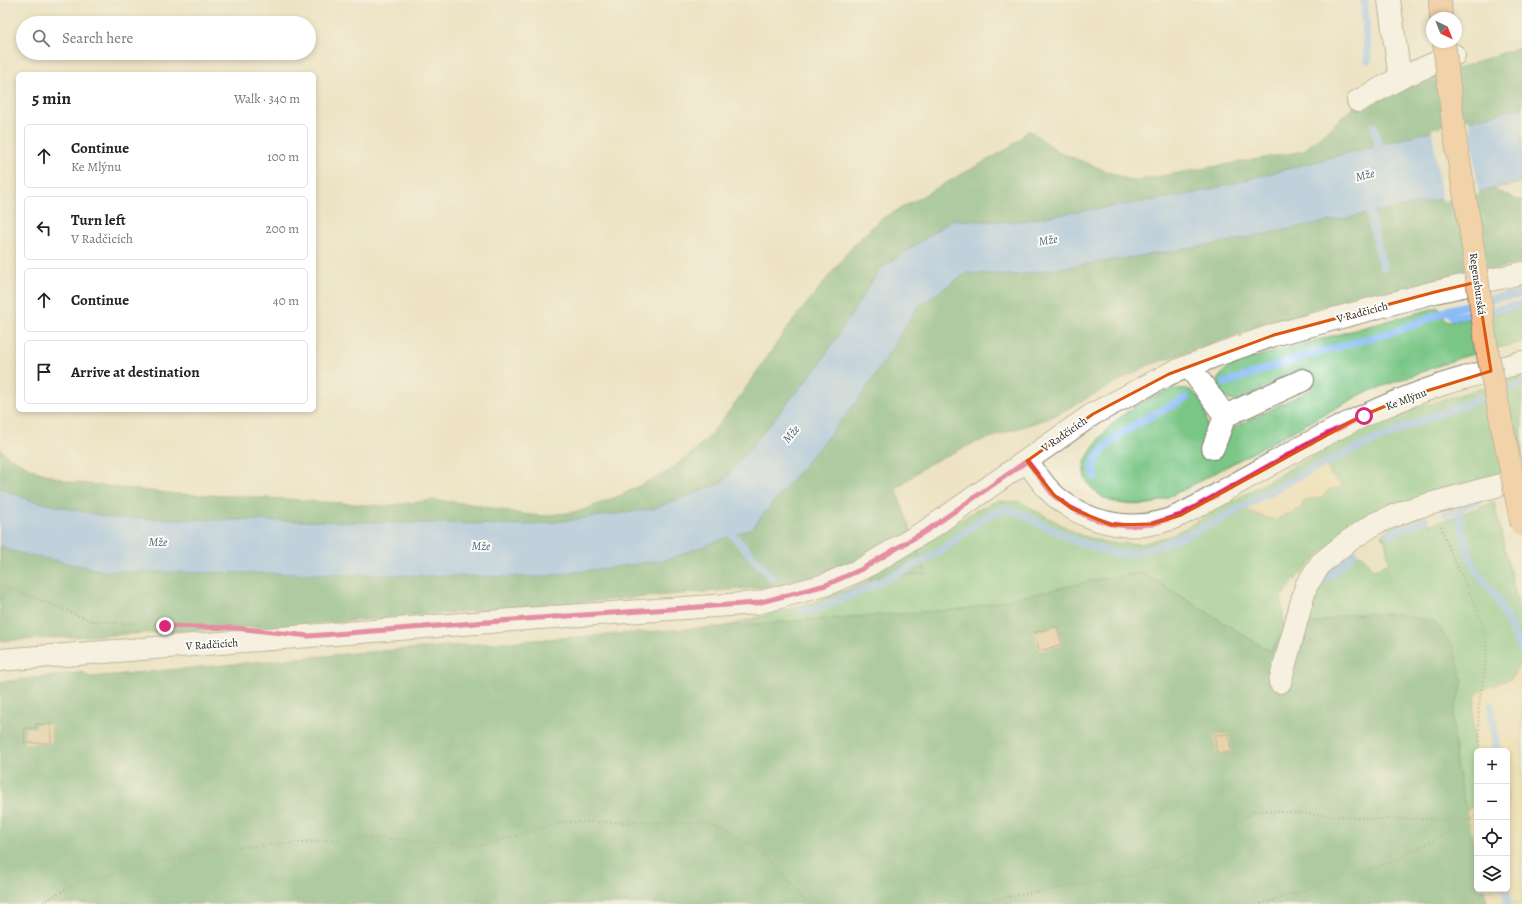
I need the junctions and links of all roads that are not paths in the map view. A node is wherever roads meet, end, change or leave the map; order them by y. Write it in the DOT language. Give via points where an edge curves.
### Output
graph roads {
  1 [pos="1390,0"];
  2 [pos="1440,0"];
  3 [pos="1441,12"];
  4 [pos="1449,48"];
  5 [pos="1400,78"];
  6 [pos="1358,101"];
  7 [pos="1522,273"];
  8 [pos="1522,362"];
  9 [pos="1189,366"];
  10 [pos="1303,380"];
  11 [pos="1225,416"];
  12 [pos="1213,448"];
  13 [pos="1027,461"];
  14 [pos="1522,479"];
  15 [pos="1522,525"];
  16 [pos="0,660"];
  17 [pos="1280,682"];
  1 -- 5 [label="street"];
  2 -- 3 [label="main road"];
  4 -- 5 [label="street"];
  4 -- 15 [label="main road, Regensburská, bridge" via="1454,131 1487,350"];
  5 -- 6 [label="street"];
  7 -- 9 [label="street, V Radčicích" via="1435,292 1274,335"];
  8 -- 13 [label="street, Ke Mlýnu" via="1407,397 1313,441 1181,515 1152,524 1111,524 1071,508 1054,496"];
  9 -- 11 [label="street"];
  9 -- 13 [label="street, V Radčicích" via="1093,414"];
  10 -- 11 [label="street"];
  11 -- 12 [label="street"];
  13 -- 16 [label="street, V Radčicích" via="929,529 862,569 826,585 757,603"];
  14 -- 17 [label="street" via="1411,509 1376,523 1321,563 1306,586"];
}
